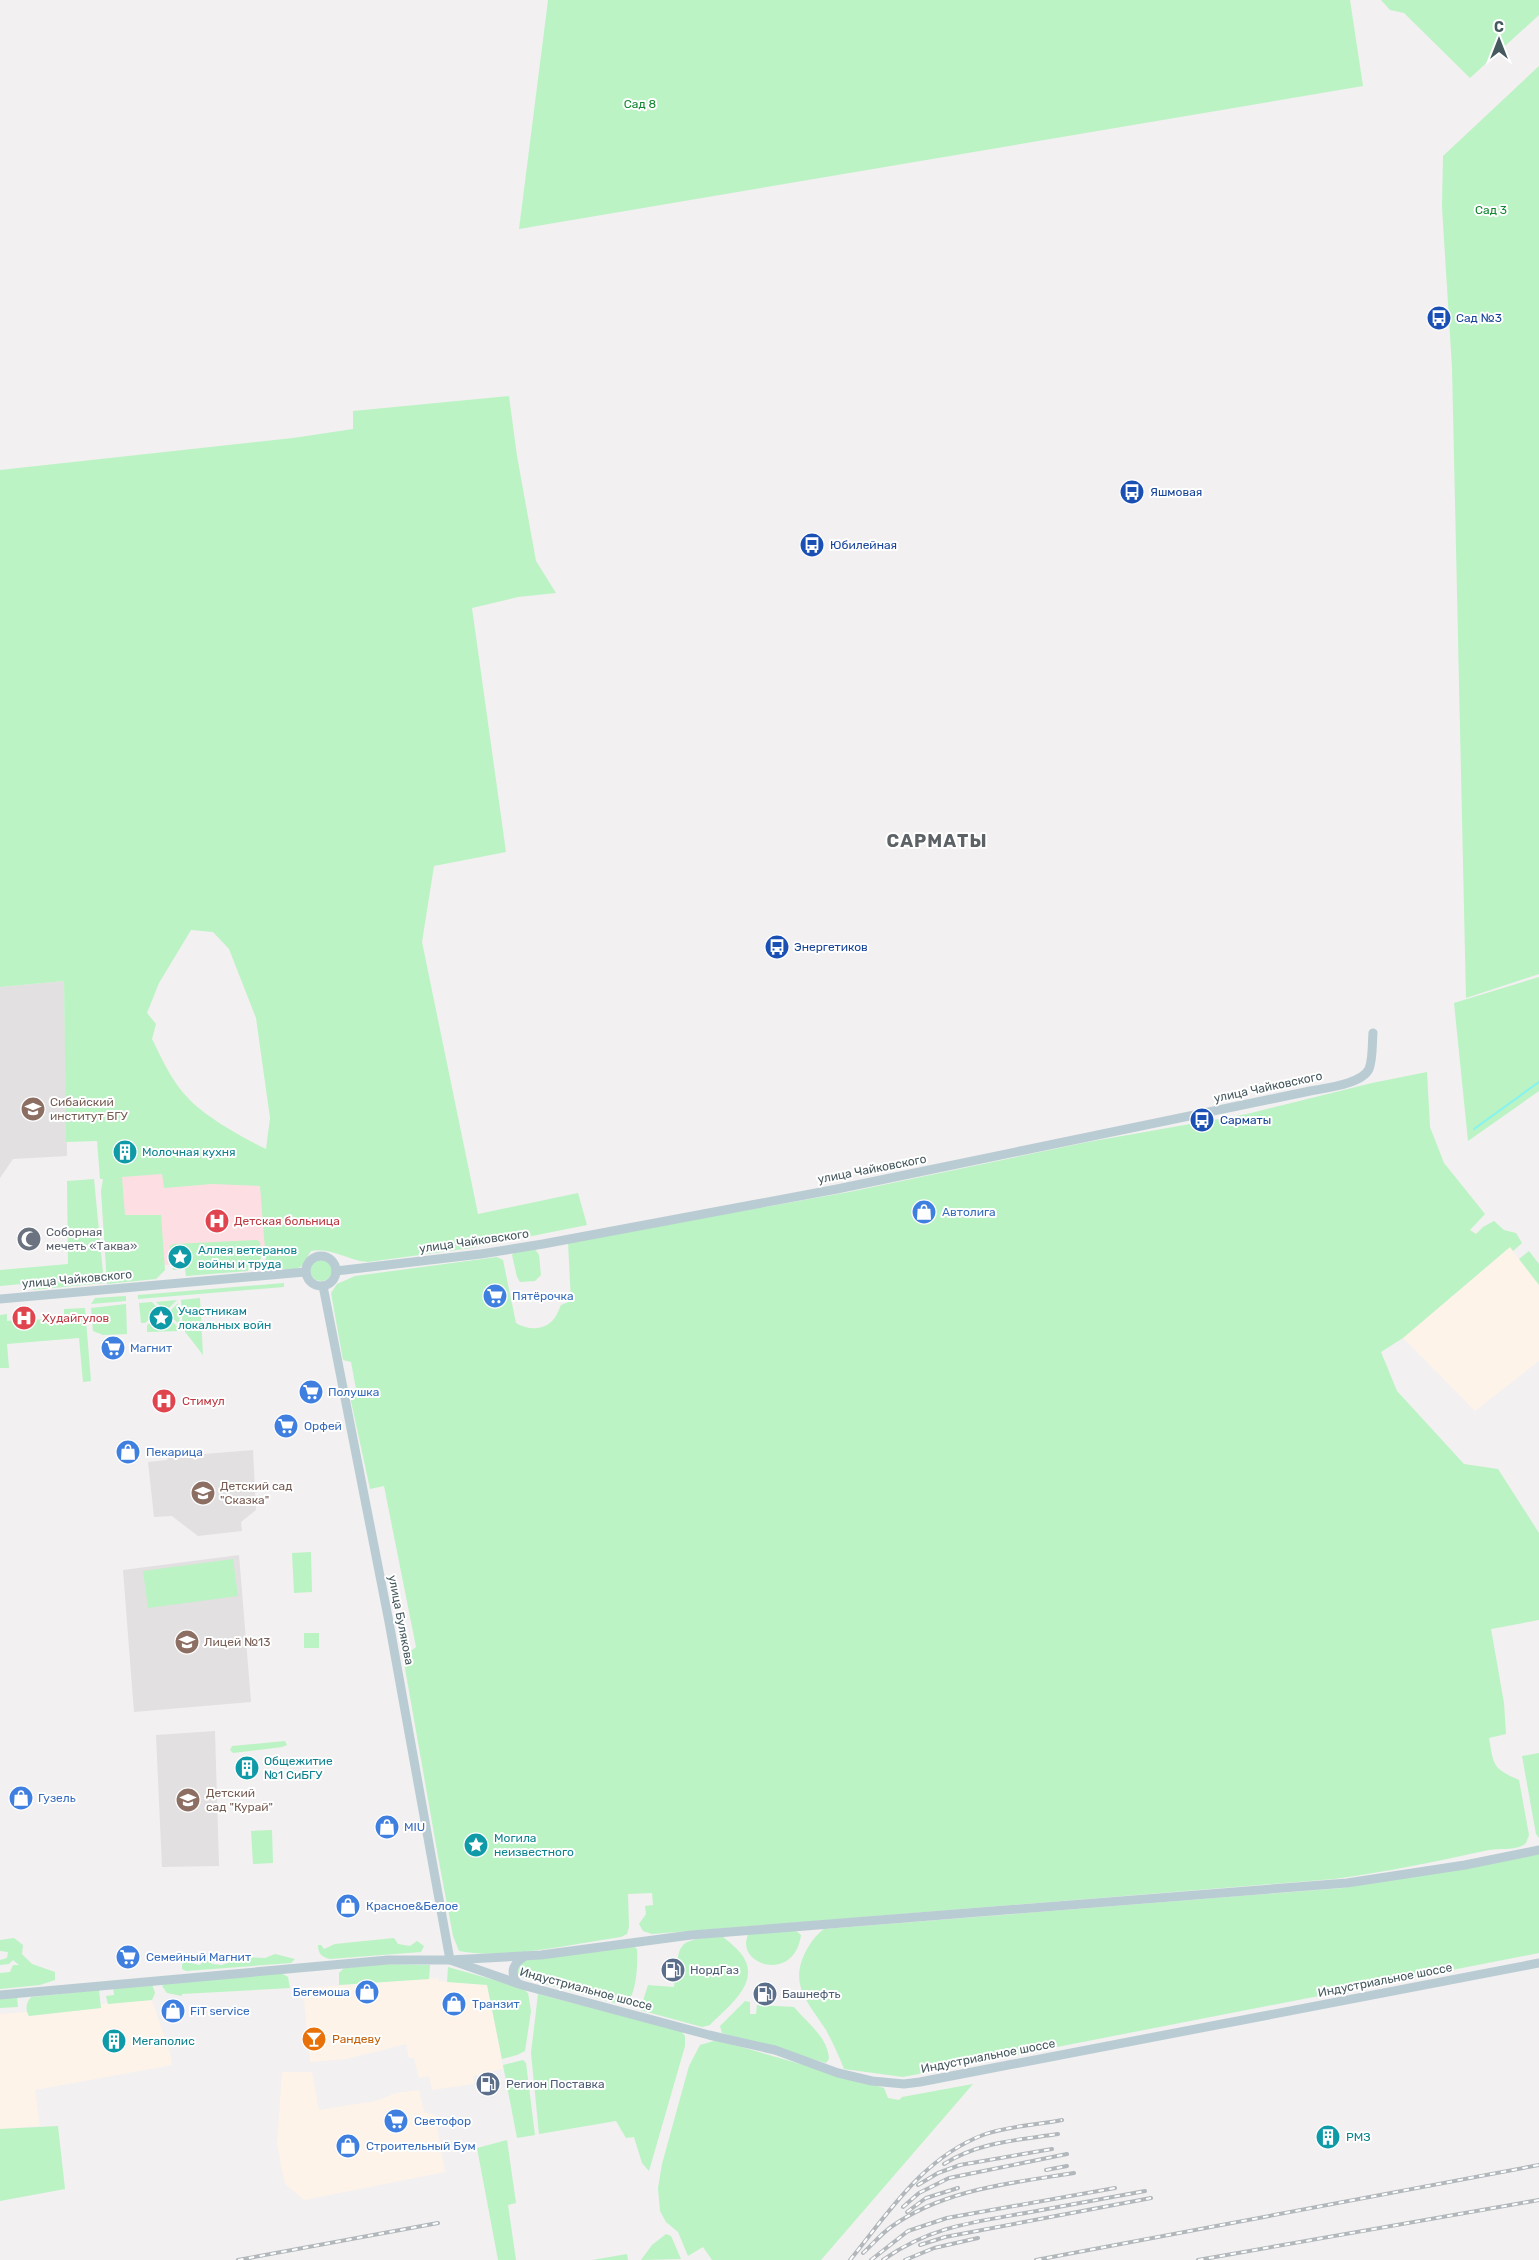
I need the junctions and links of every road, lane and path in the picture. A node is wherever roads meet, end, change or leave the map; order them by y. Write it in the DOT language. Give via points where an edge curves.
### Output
graph roads {
  1 [pos="1373,1033"];
  2 [pos="336,1271"];
  3 [pos="305,1272"];
  4 [pos="323,1286"];
  5 [pos="0,1299"];
  6 [pos="1539,1850"];
  7 [pos="526,1956"];
  8 [pos="450,1960"];
  9 [pos="1539,1963"];
  10 [pos="517,1983"];
  11 [pos="0,1995"];
  1 -- 2 [label="main road, улица Чайковского" via="1369,1069 1364,1076 1356,1081 1310,1092 836,1189 543,1244"];
  2 -- 3 [label="main road" via="335,1264 323,1255 310,1259"];
  2 -- 4 [label="main road" via="332,1281"];
  3 -- 4 [label="main road" via="308,1280"];
  3 -- 5 [label="main road, улица Чайковского"];
  4 -- 8 [label="main road, улица Булякова" via="389,1622"];
  6 -- 7 [label="main road, Индустриальное шоссе" via="1347,1883 691,1935"];
  7 -- 8 [label="main road, Индустриальное шоссе"];
  7 -- 10 [label="main road" via="516,1962 512,1970"];
  8 -- 10 [label="main road, Индустриальное шоссе"];
  8 -- 11 [label="main road, Индустриальное шоссе" via="388,1960"];
  9 -- 10 [label="main road, Индустриальное шоссе" via="904,2084 838,2073 775,2050 709,2036"];
}
